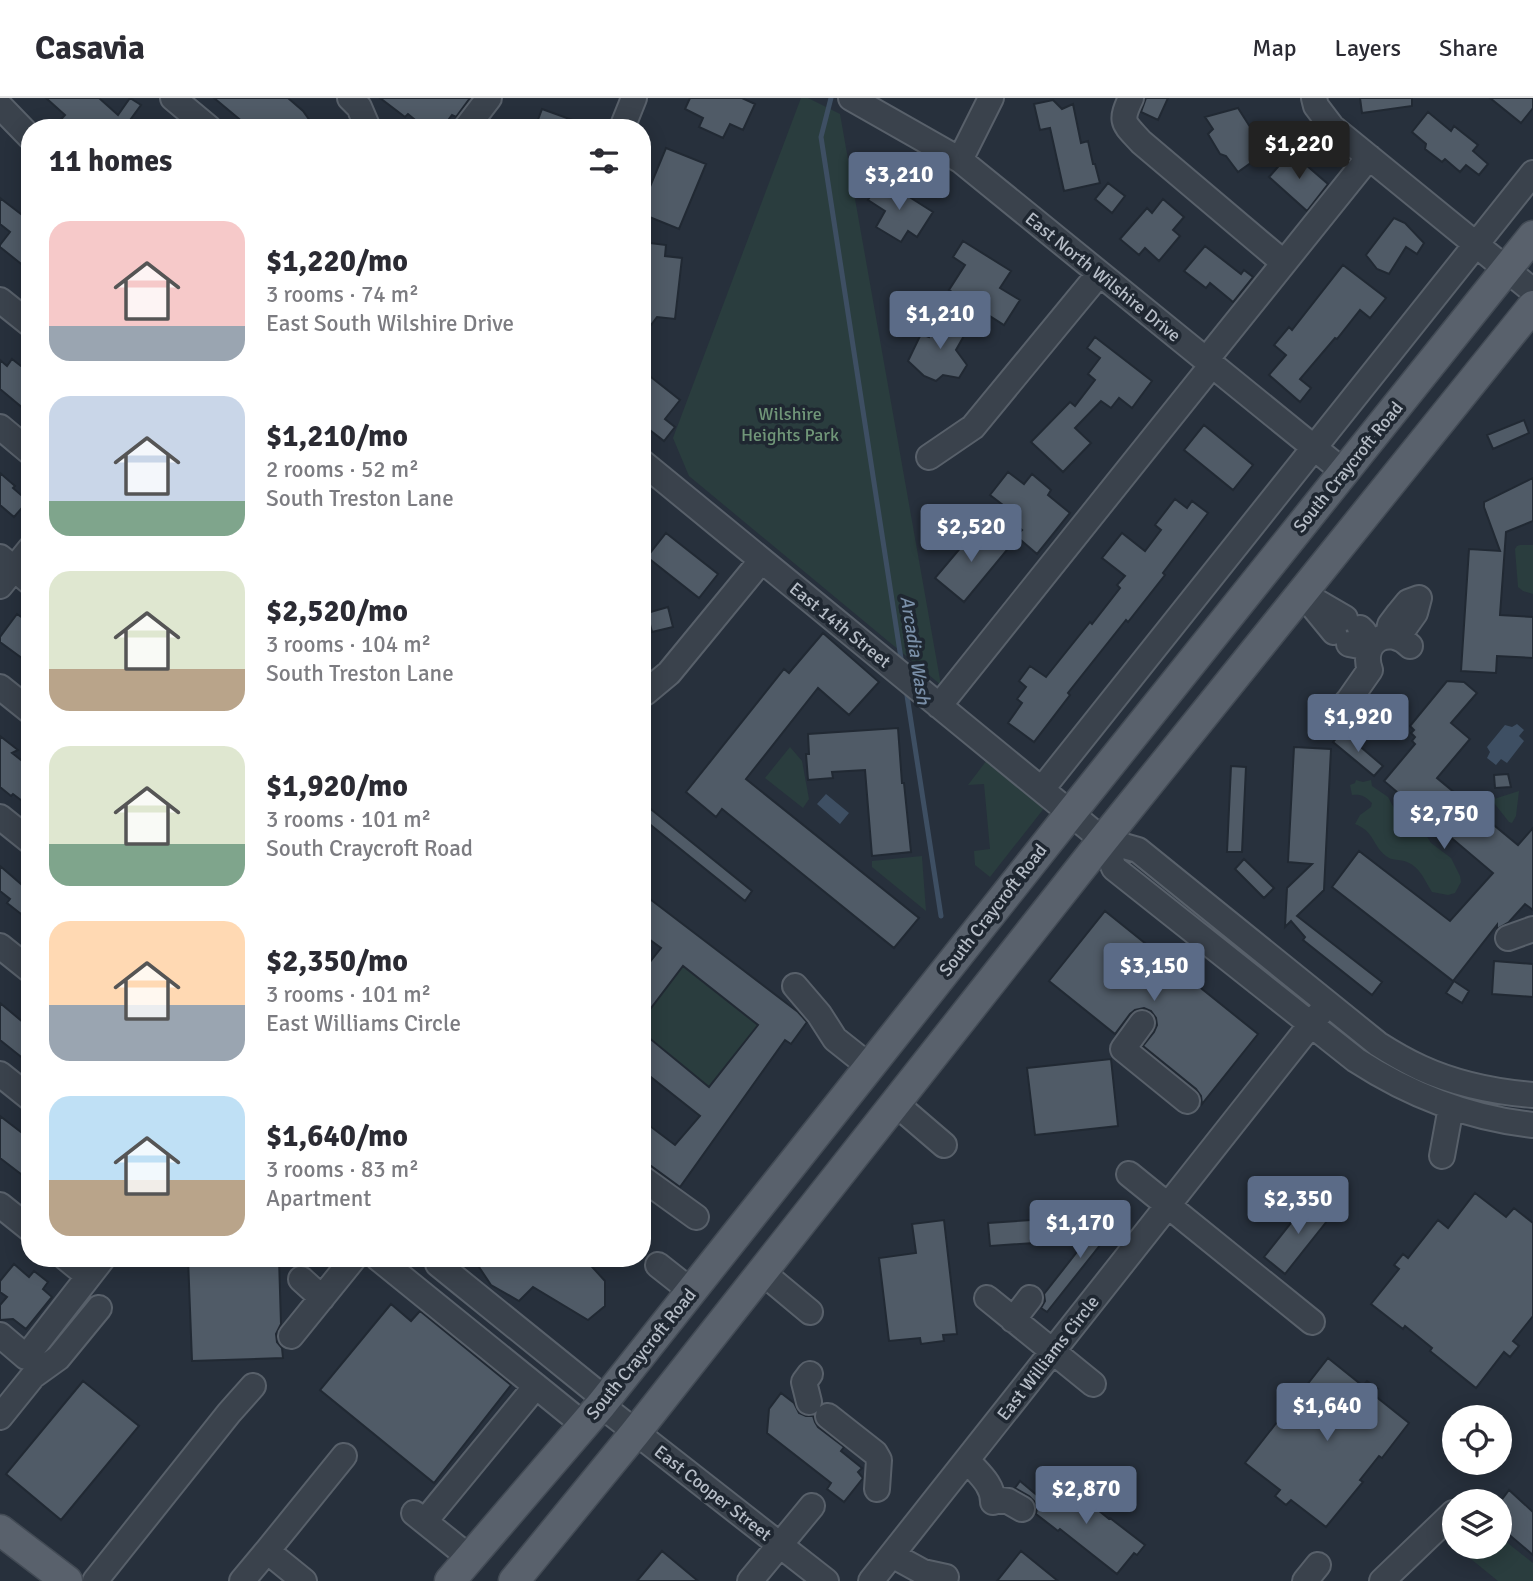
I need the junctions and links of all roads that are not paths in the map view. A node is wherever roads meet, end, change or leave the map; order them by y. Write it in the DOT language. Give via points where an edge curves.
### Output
graph roads {
  1 [pos="173,98"];
  2 [pos="350,98"];
  3 [pos="489,98"];
  4 [pos="634,98"];
  5 [pos="851,98"];
  6 [pos="991,98"];
  7 [pos="1131,98"];
  8 [pos="1314,98"];
  9 [pos="0,106"];
  10 [pos="198,119"];
  11 [pos="364,119"];
  12 [pos="473,119"];
  13 [pos="626,119"];
  14 [pos="21,128"];
  15 [pos="1369,157"];
  16 [pos="960,160"];
  17 [pos="1533,173"];
  18 [pos="1533,236"];
  19 [pos="1475,244"];
  20 [pos="1284,263"];
  21 [pos="1506,269"];
  22 [pos="1099,274"];
  23 [pos="1533,291"];
  24 [pos="0,300"];
  25 [pos="1533,306"];
  26 [pos="21,317"];
  27 [pos="1209,363"];
  28 [pos="0,427"];
  29 [pos="21,444"];
  30 [pos="1314,447"];
  31 [pos="929,457"];
  32 [pos="651,469"];
  33 [pos="1344,472"];
  34 [pos="761,561"];
  35 [pos="1302,593"];
  36 [pos="0,687"];
  37 [pos="651,687"];
  38 [pos="21,704"];
  39 [pos="939,706"];
  40 [pos="1335,712"];
  41 [pos="1042,789"];
  42 [pos="1070,813"];
  43 [pos="0,817"];
  44 [pos="21,834"];
  45 [pos="1103,841"];
  46 [pos="1533,929"];
  47 [pos="1508,938"];
  48 [pos="0,946"];
  49 [pos="21,963"];
  50 [pos="795,986"];
  51 [pos="1328,1004"];
  52 [pos="1142,1023"];
  53 [pos="1311,1025"];
  54 [pos="869,1066"];
  55 [pos="0,1074"];
  56 [pos="21,1091"];
  57 [pos="1533,1095"];
  58 [pos="1187,1101"];
  59 [pos="895,1103"];
  60 [pos="1451,1107"];
  61 [pos="1533,1125"];
  62 [pos="944,1145"];
  63 [pos="1442,1156"];
  64 [pos="1129,1174"];
  65 [pos="651,1184"];
  66 [pos="0,1205"];
  67 [pos="1169,1205"];
  68 [pos="696,1217"];
  69 [pos="21,1222"];
  70 [pos="787,1241"];
  71 [pos="658,1265"];
  72 [pos="95,1267"];
  73 [pos="347,1267"];
  74 [pos="389,1267"];
  75 [pos="441,1267"];
  76 [pos="762,1272"];
  77 [pos="301,1279"];
  78 [pos="691,1291"];
  79 [pos="323,1298"];
  80 [pos="987,1298"];
  81 [pos="1030,1298"];
  82 [pos="99,1308"];
  83 [pos="810,1312"];
  84 [pos="1013,1320"];
  85 [pos="1312,1322"];
  86 [pos="0,1335"];
  87 [pos="291,1336"];
  88 [pos="1053,1351"];
  89 [pos="810,1374"];
  90 [pos="1093,1384"];
  91 [pos="253,1386"];
  92 [pos="536,1386"];
  93 [pos="596,1410"];
  94 [pos="0,1417"];
  95 [pos="635,1433"];
  96 [pos="344,1456"];
  97 [pos="967,1460"];
  98 [pos="877,1489"];
  99 [pos="812,1506"];
  100 [pos="1022,1510"];
  101 [pos="1442,1523"];
  102 [pos="0,1530"];
  103 [pos="779,1545"];
  104 [pos="267,1552"];
  105 [pos="892,1555"];
  106 [pos="470,1558"];
  107 [pos="946,1577"];
  108 [pos="67,1581"];
  109 [pos="95,1581"];
  110 [pos="242,1581"];
  111 [pos="304,1581"];
  112 [pos="450,1581"];
  113 [pos="514,1581"];
  114 [pos="750,1581"];
  115 [pos="826,1581"];
  116 [pos="871,1581"];
  117 [pos="1382,1581"];
  1 -- 10 [label="street"];
  2 -- 11 [label="street"];
  3 -- 12 [label="street"];
  4 -- 13 [label="street"];
  5 -- 16 [label="street, East North Wilshire Drive"];
  6 -- 16 [label="street"];
  7 -- 20 [label="street" via="1123,118 1133,134"];
  8 -- 15 [label="street" via="1332,127"];
  9 -- 14 [label="street"];
  15 -- 19 [label="street"];
  15 -- 20 [label="street"];
  16 -- 22 [label="street, East North Wilshire Drive"];
  17 -- 19 [label="street"];
  18 -- 21 [label="main road, South Craycroft Road"];
  19 -- 21 [label="street"];
  19 -- 30 [label="street"];
  20 -- 27 [label="street"];
  21 -- 23 [label="street"];
  21 -- 33 [label="main road, South Craycroft Road"];
  22 -- 27 [label="street, East North Wilshire Drive"];
  22 -- 31 [label="street" via="973,428"];
  24 -- 26 [label="street"];
  25 -- 35 [label="main road"];
  27 -- 30 [label="street, East North Wilshire Drive"];
  27 -- 39 [label="street"];
  28 -- 29 [label="street"];
  30 -- 33 [label="street, East North Wilshire Drive"];
  30 -- 41 [label="street"];
  32 -- 34 [label="street, East 14th Street"];
  33 -- 42 [label="main road, South Craycroft Road"];
  34 -- 37 [label="street" via="669,673"];
  34 -- 39 [label="street, East 14th Street"];
  35 -- 40 [label="street" via="1369,640 1349,700"];
  35 -- 45 [label="main road"];
  36 -- 38 [label="street"];
  39 -- 41 [label="street, East 14th Street"];
  41 -- 42 [label="street, East 14th Street"];
  42 -- 45 [label="street, East 14th Street"];
  42 -- 54 [label="main road, South Craycroft Road"];
  43 -- 44 [label="street"];
  45 -- 51 [label="street" via="1138,850"];
  45 -- 53 [label="street" via="1114,868"];
  45 -- 59 [label="main road"];
  46 -- 47 [label="street"];
  48 -- 49 [label="street"];
  50 -- 54 [label="street" via="835,1039"];
  51 -- 53 [label="street, East Williams Circle"];
  51 -- 57 [label="street" via="1378,1044 1422,1068 1481,1087"];
  52 -- 58 [label="street" via="1123,1049"];
  53 -- 60 [label="street" via="1371,1070"];
  53 -- 67 [label="street, East Williams Circle"];
  54 -- 70 [label="main road" via="879,1084 873,1101 796,1202"];
  54 -- 78 [label="main road, South Craycroft Road"];
  55 -- 56 [label="street"];
  59 -- 62 [label="street"];
  59 -- 70 [label="main road"];
  60 -- 61 [label="street"];
  60 -- 63 [label="street"];
  64 -- 67 [label="street"];
  65 -- 68 [label="street"];
  66 -- 69 [label="street"];
  67 -- 85 [label="street"];
  67 -- 88 [label="street, East Williams Circle"];
  70 -- 76 [label="main road"];
  71 -- 78 [label="street"];
  72 -- 86 [label="street" via="26,1357"];
  73 -- 79 [label="street"];
  74 -- 92 [label="street"];
  75 -- 93 [label="street"];
  76 -- 83 [label="street"];
  76 -- 95 [label="main road"];
  77 -- 79 [label="street"];
  78 -- 93 [label="main road, South Craycroft Road"];
  79 -- 87 [label="street"];
  80 -- 84 [label="street"];
  81 -- 84 [label="street"];
  82 -- 94 [label="street"];
  84 -- 88 [label="street"];
  88 -- 90 [label="street"];
  88 -- 97 [label="street, East Williams Circle"];
  89 -- 98 [label="street" via="804,1382 819,1409 875,1453 879,1460"];
  91 -- 109 [label="street"];
  92 -- 93 [label="street"];
  92 -- 106 [label="street" via="419,1517"];
  93 -- 95 [label="street, East Cooper Street"];
  93 -- 106 [label="main road, South Craycroft Road"];
  95 -- 103 [label="street, East Cooper Street"];
  95 -- 113 [label="main road"];
  96 -- 104 [label="street"];
  97 -- 100 [label="street" via="990,1485 993,1500 1008,1501"];
  97 -- 105 [label="street, East Williams Circle"];
  99 -- 103 [label="street"];
  101 -- 117 [label="street"];
  102 -- 108 [label="main road"];
  103 -- 114 [label="street"];
  103 -- 115 [label="street, East Cooper Street"];
  104 -- 110 [label="street"];
  104 -- 111 [label="street"];
  105 -- 107 [label="street" via="923,1572"];
  105 -- 116 [label="street, East Williams Circle"];
  106 -- 112 [label="main road, South Craycroft Road"];
}
